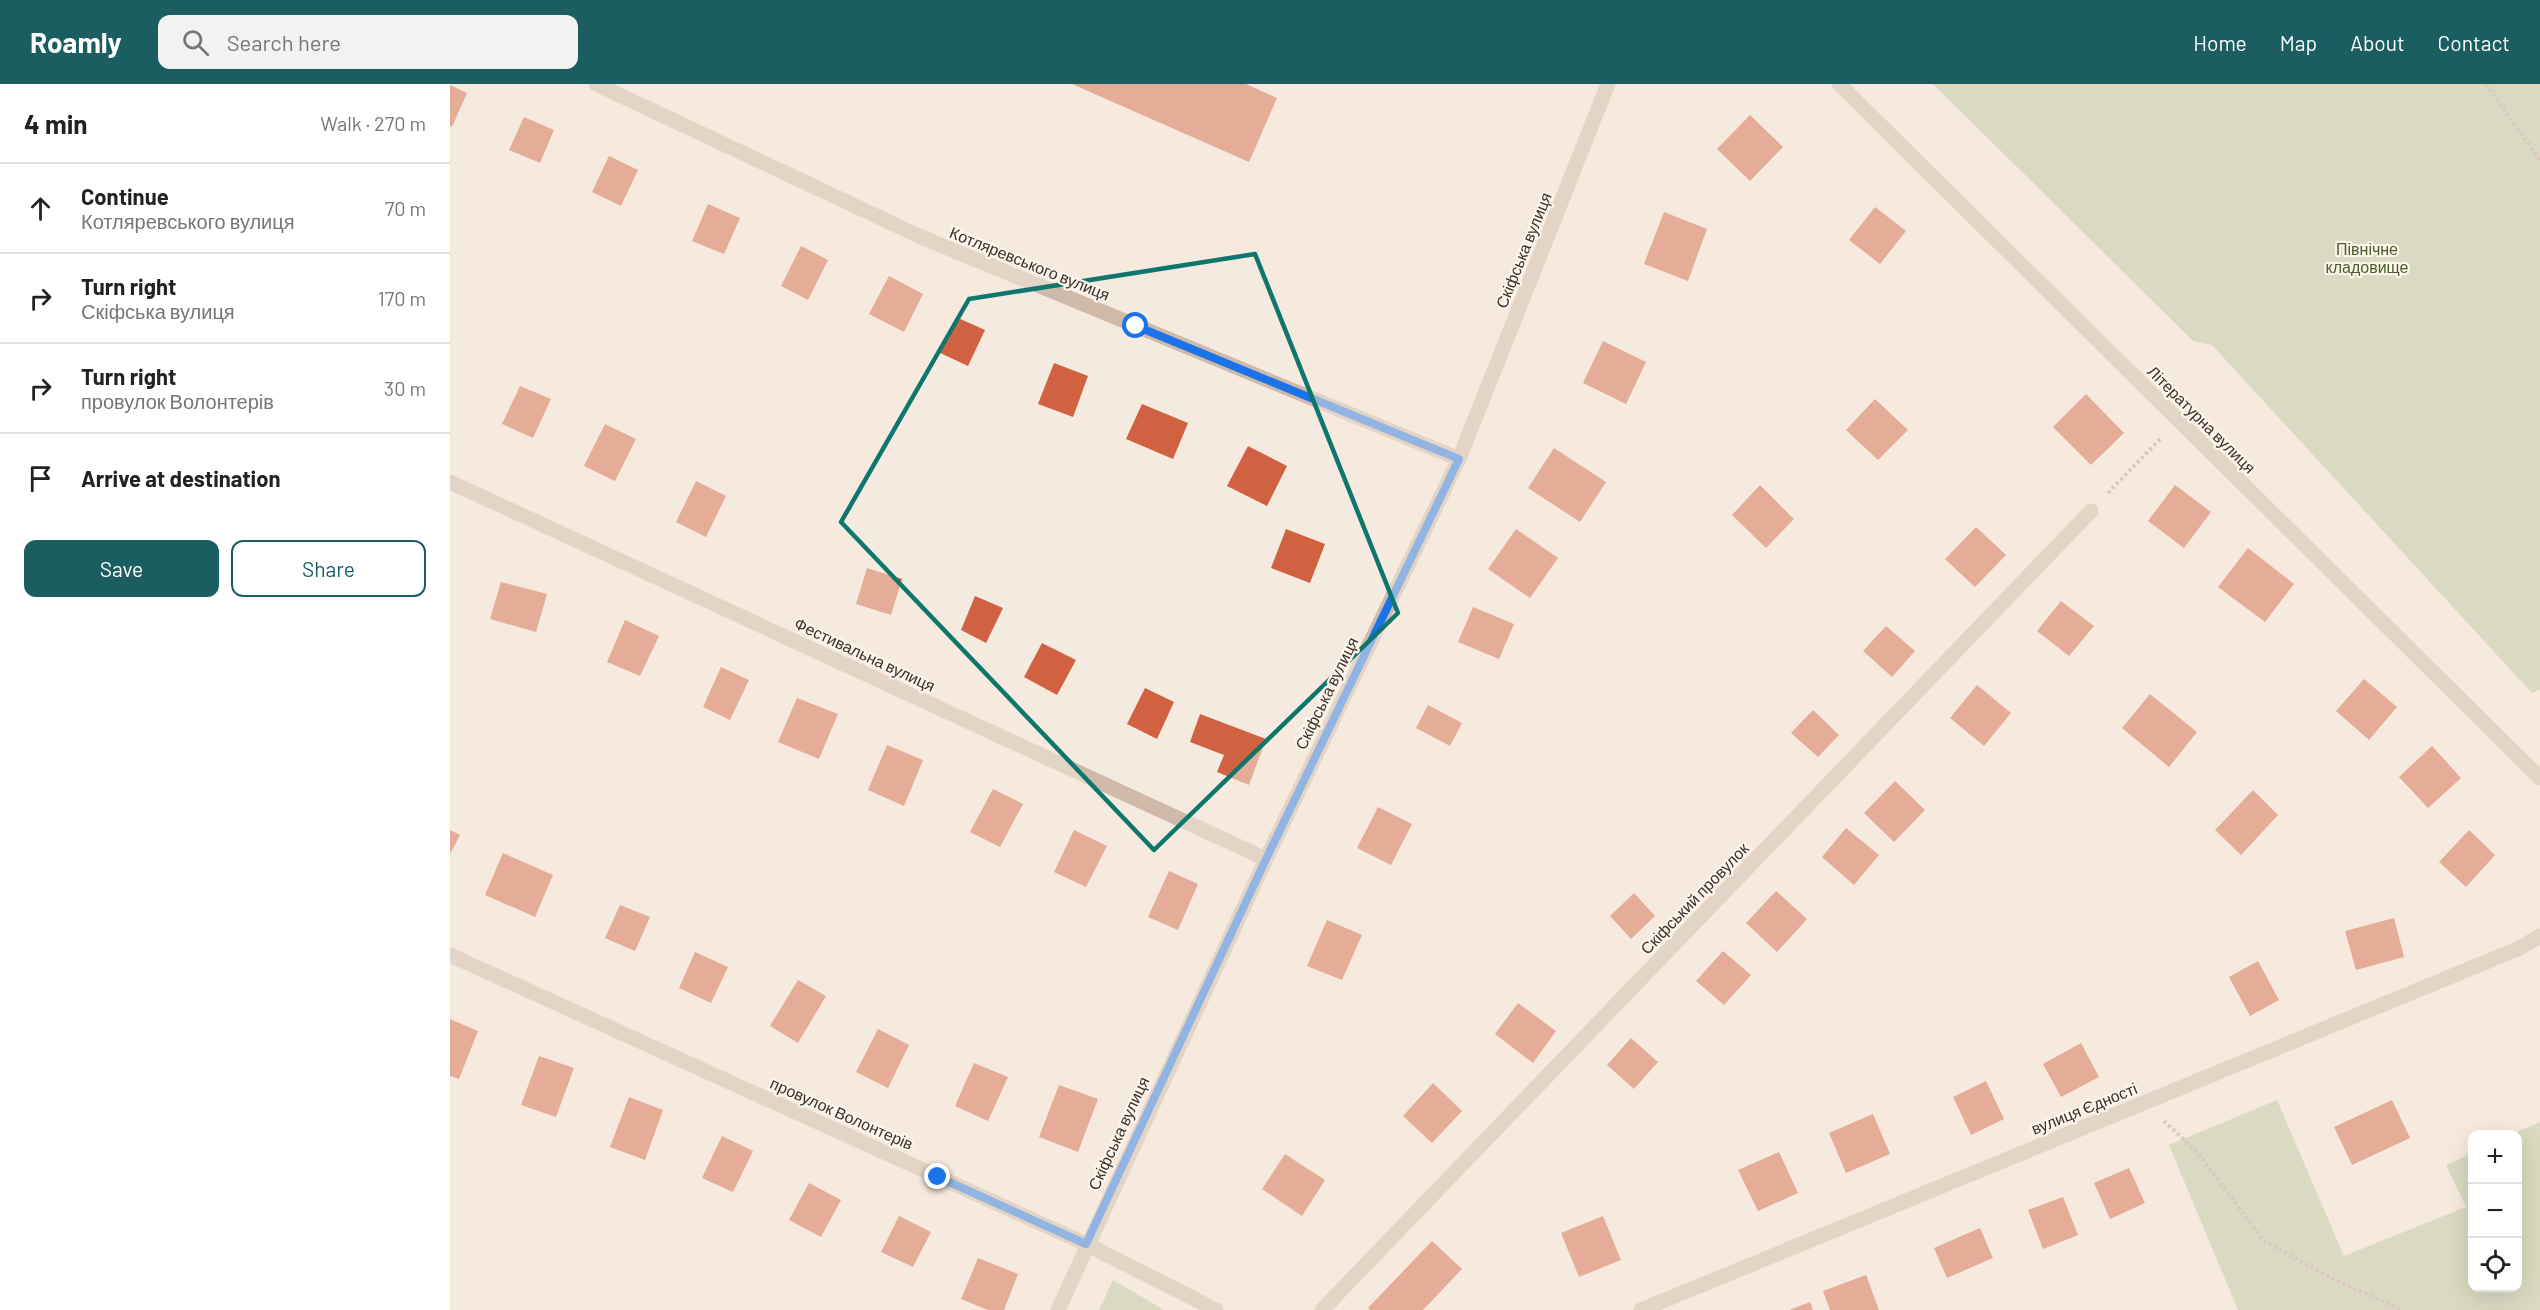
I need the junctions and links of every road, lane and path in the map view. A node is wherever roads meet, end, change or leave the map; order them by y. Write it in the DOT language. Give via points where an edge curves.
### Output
graph roads {
  1 [pos="596,84"];
  2 [pos="1608,84"];
  3 [pos="1839,84"];
  4 [pos="2486,84"];
  5 [pos="2540,160"];
  6 [pos="2177,420"];
  7 [pos="1459,459"];
  8 [pos="450,482"];
  9 [pos="2091,511"];
  10 [pos="2540,778"];
  11 [pos="1266,859"];
  12 [pos="2540,936"];
  13 [pos="450,955"];
  14 [pos="2130,1108"];
  15 [pos="1086,1244"];
  16 [pos="1058,1310"];
  17 [pos="1216,1310"];
  18 [pos="1322,1310"];
  19 [pos="1641,1310"];
  20 [pos="2402,1310"];
  1 -- 7 [label="street, Котляревського вулиця" via="921,237"];
  2 -- 7 [label="street, Скіфська вулиця"];
  3 -- 6 [label="street, Літературна вулиця"];
  4 -- 5 [label="path"];
  6 -- 9 [label="path"];
  6 -- 10 [label="street, Літературна вулиця"];
  7 -- 11 [label="street, Скіфська вулиця"];
  8 -- 11 [label="street, Фестивальна вулиця"];
  9 -- 18 [label="street, Скіфський провулок"];
  11 -- 15 [label="street, Скіфська вулиця"];
  12 -- 14 [label="street, вулиця Єдності" via="2520,948"];
  13 -- 15 [label="street, провулок Волонтерів"];
  14 -- 19 [label="street, вулиця Єдності"];
  14 -- 20 [label="path" via="2166,1121 2197,1152 2264,1241 2333,1280"];
  15 -- 16 [label="street, Скіфська вулиця"];
  15 -- 17 [label="street, провулок Волонтерів"];
}
